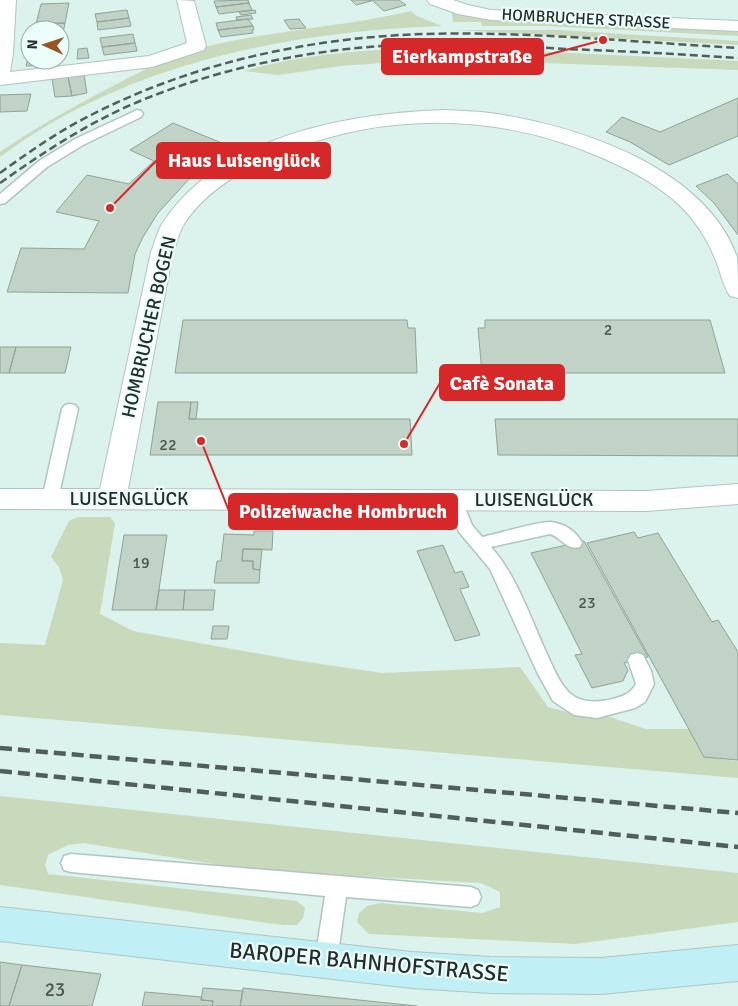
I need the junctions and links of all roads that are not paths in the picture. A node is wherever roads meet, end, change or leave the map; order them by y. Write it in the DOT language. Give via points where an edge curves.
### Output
graph roads {
  1 [pos="7,0"];
  2 [pos="436,0"];
  3 [pos="185,1"];
  4 [pos="738,26"];
  5 [pos="0,74"];
  6 [pos="0,79"];
  7 [pos="137,114"];
  8 [pos="0,200"];
  9 [pos="738,291"];
  10 [pos="70,409"];
  11 [pos="738,494"];
  12 [pos="0,499"];
  13 [pos="50,499"];
  14 [pos="112,499"];
  15 [pos="454,500"];
  16 [pos="574,543"];
  17 [pos="478,544"];
  18 [pos="637,660"];
  19 [pos="72,863"];
  20 [pos="337,887"];
  21 [pos="471,897"];
  22 [pos="0,924"];
  23 [pos="326,960"];
  24 [pos="738,963"];
  1 -- 5 [label="street"];
  2 -- 4 [label="street, HOMBRUCHER STRASSE" via="491,15"];
  3 -- 6 [label="street" via="197,46 152,61"];
  7 -- 8 [label="lane" via="79,142 43,164"];
  9 -- 14 [label="street, HOMBRUCHER BOGEN" via="727,257 699,212 649,171 594,145 564,135 481,118 430,116 363,121 294,139 218,178 192,199 172,225 162,252"];
  10 -- 13 [label="lane"];
  11 -- 15 [label="street, LUISENGLÜCK" via="646,501"];
  12 -- 13 [label="street, LUISENGLÜCK"];
  13 -- 14 [label="street, LUISENGLÜCK"];
  14 -- 15 [label="street, LUISENGLÜCK"];
  15 -- 17 [label="lane" via="465,528"];
  16 -- 17 [label="lane" via="570,536 550,528"];
  17 -- 18 [label="lane" via="497,565 560,696 581,709 597,710 628,703 638,697 645,684"];
  19 -- 20 [label="lane"];
  20 -- 21 [label="lane"];
  20 -- 23 [label="lane"];
  22 -- 23 [label="street, BAROPER BAHNHOFSTRASSE"];
  23 -- 24 [label="street, BAROPER BAHNHOFSTRASSE" via="471,974 601,976"];
}
